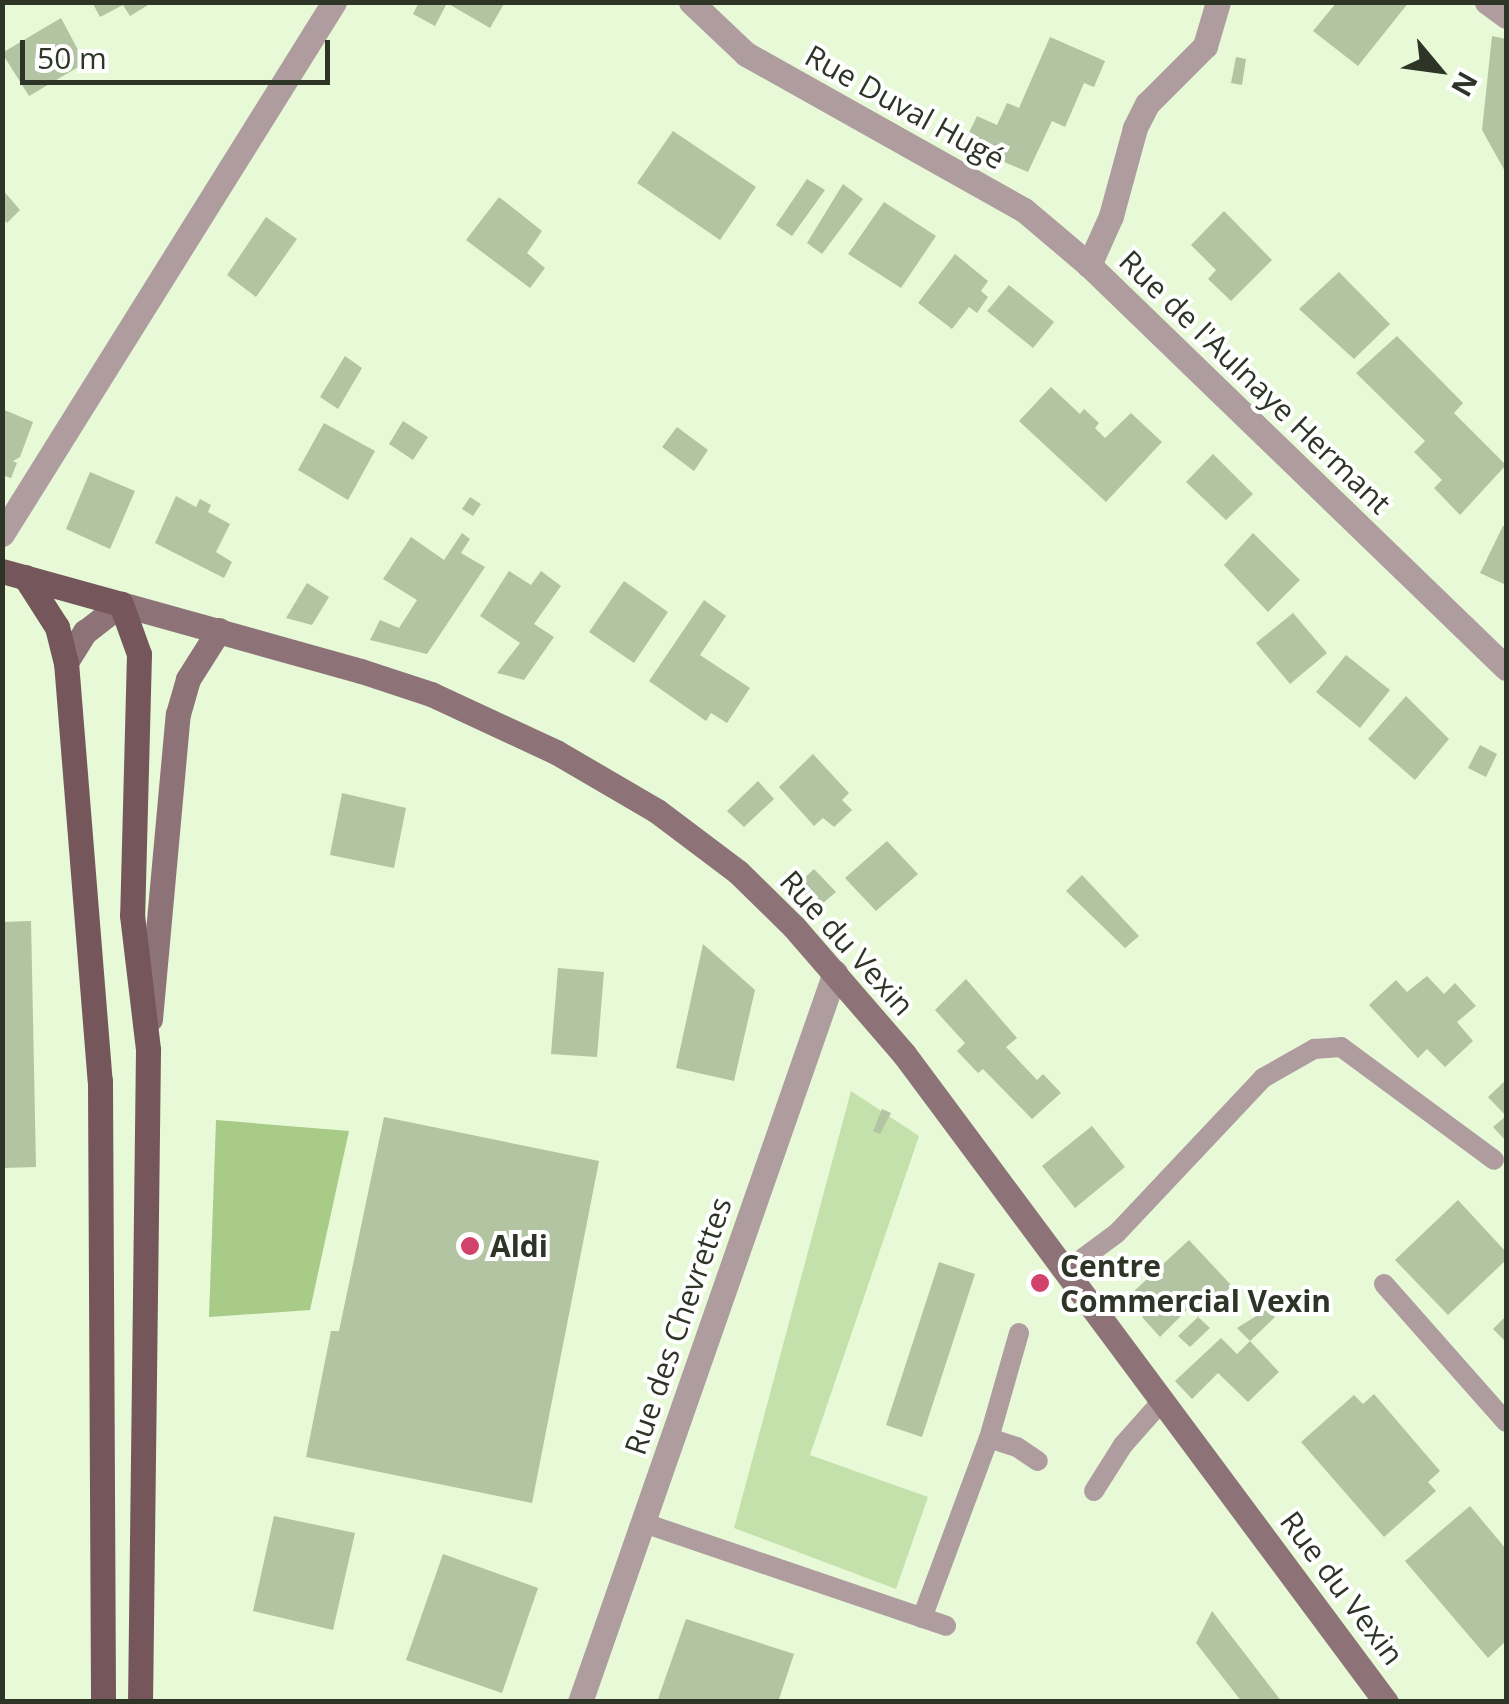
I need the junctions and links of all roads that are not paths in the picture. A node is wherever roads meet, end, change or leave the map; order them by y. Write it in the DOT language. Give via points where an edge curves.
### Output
graph roads {
  1 [pos="334,2"];
  2 [pos="691,2"];
  3 [pos="1218,2"];
  4 [pos="1487,2"];
  5 [pos="1506,16"];
  6 [pos="1090,265"];
  7 [pos="2,534"];
  8 [pos="14,574"];
  9 [pos="120,604"];
  10 [pos="220,630"];
  11 [pos="66,662"];
  12 [pos="1506,668"];
  13 [pos="835,972"];
  14 [pos="148,1050"];
  15 [pos="1494,1160"];
  16 [pos="1067,1270"];
  17 [pos="1384,1284"];
  18 [pos="1018,1334"];
  19 [pos="1162,1401"];
  20 [pos="1506,1422"];
  21 [pos="990,1438"];
  22 [pos="1038,1461"];
  23 [pos="1094,1491"];
  24 [pos="644,1523"];
  25 [pos="922,1618"];
  26 [pos="946,1626"];
  27 [pos="103,1702"];
  28 [pos="140,1702"];
  29 [pos="580,1702"];
  30 [pos="1386,1702"];
  1 -- 7 [label="street"];
  2 -- 6 [label="street, Rue Duval Hugé" via="746,54 1024,210"];
  3 -- 6 [label="street, Rue de l'Aulnaye Hermant" via="1205,46 1148,104 1135,128"];
  4 -- 5 [label="street"];
  6 -- 12 [label="street, Rue de l'Aulnaye Hermant"];
  8 -- 9 [label="main road, Rue du Vexin"];
  8 -- 11 [label="main road" via="57,627"];
  9 -- 10 [label="main road, Rue du Vexin"];
  9 -- 11 [label="main road" via="85,632"];
  9 -- 14 [label="main road" via="139,654 132,915"];
  10 -- 13 [label="main road, Rue du Vexin" via="430,694 556,752 656,810 738,872"];
  10 -- 14 [label="main road" via="188,680 178,714"];
  11 -- 27 [label="main road" via="100,1081"];
  13 -- 16 [label="main road, Rue du Vexin"];
  13 -- 24 [label="street, Rue des Chevrettes"];
  14 -- 28 [label="main road"];
  15 -- 16 [label="lane" via="1341,1047 1314,1049 1263,1078 1116,1234"];
  16 -- 19 [label="main road, Rue du Vexin"];
  17 -- 20 [label="lane"];
  18 -- 21 [label="lane"];
  19 -- 23 [label="lane"];
  19 -- 30 [label="main road, Rue du Vexin"];
  21 -- 22 [label="lane"];
  21 -- 25 [label="lane"];
  24 -- 25 [label="lane"];
  24 -- 29 [label="street, Rue des Chevrettes"];
  25 -- 26 [label="lane"];
}
